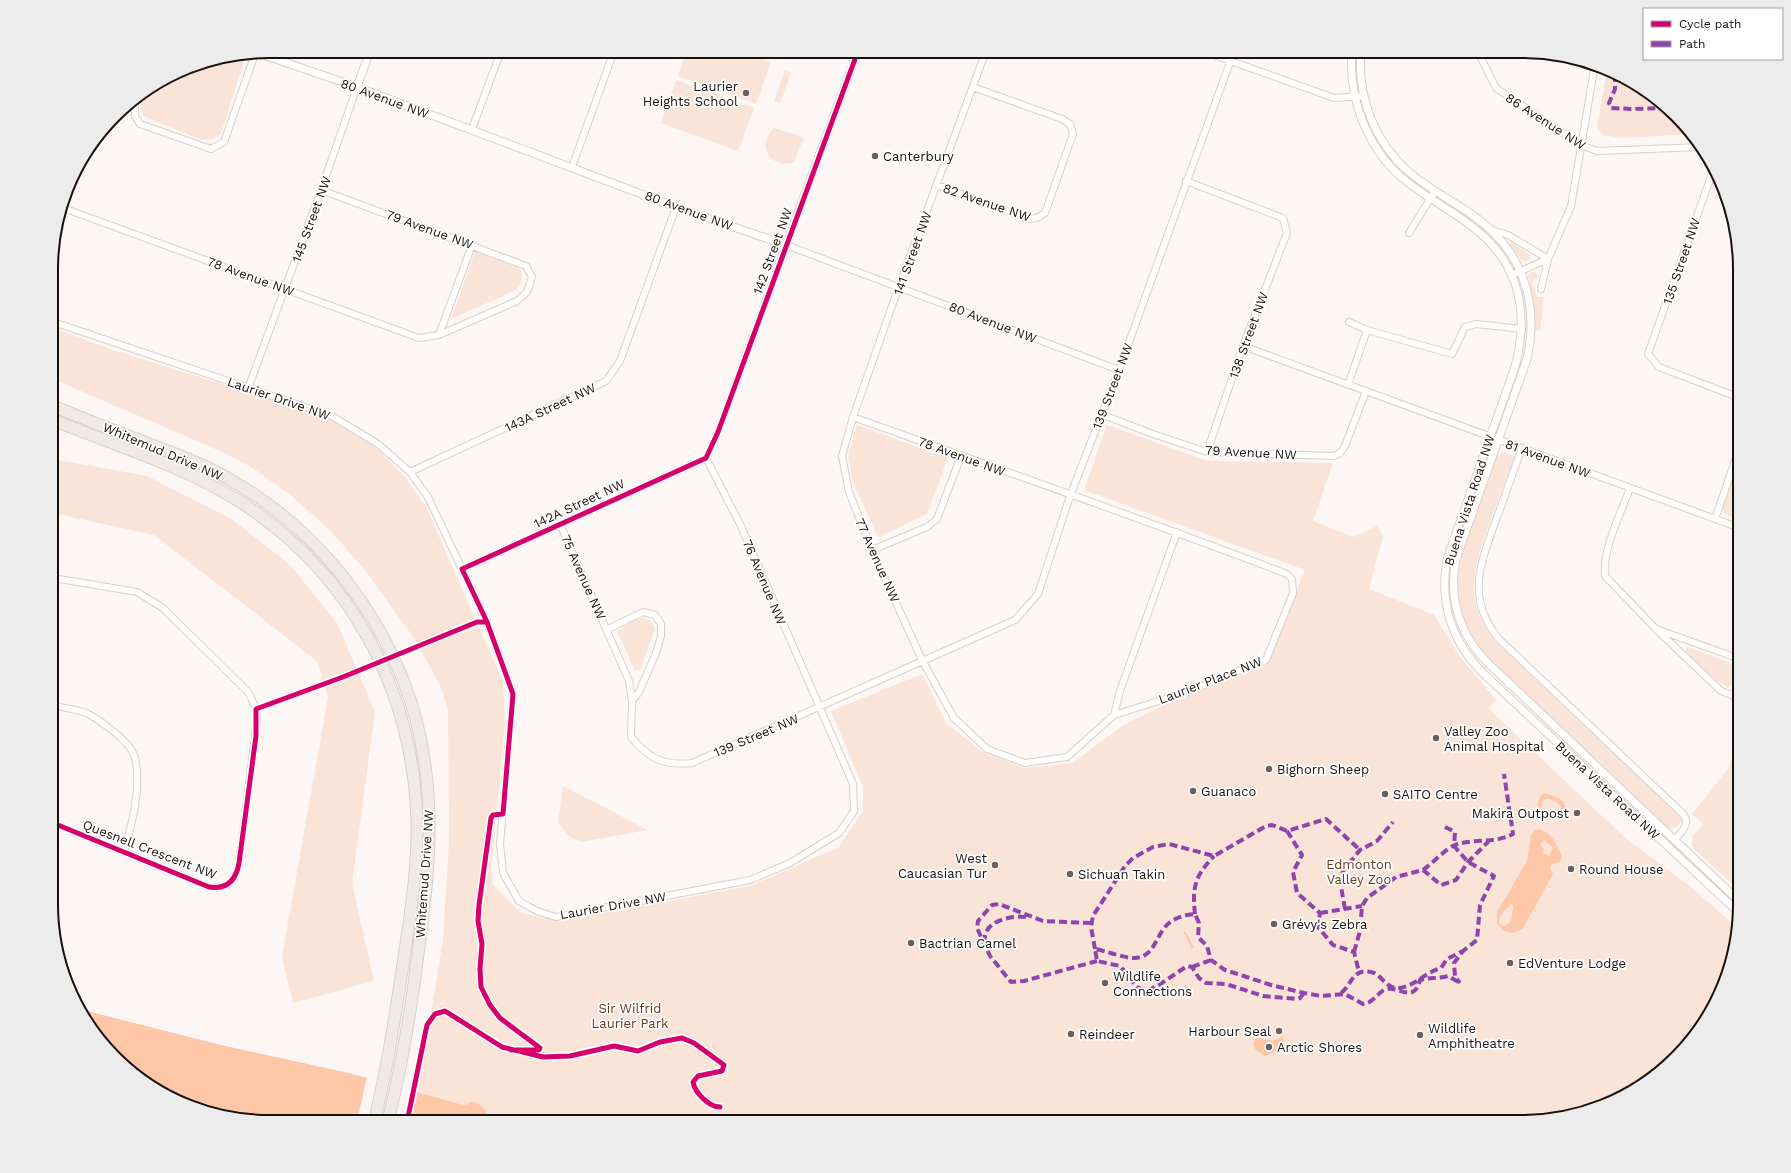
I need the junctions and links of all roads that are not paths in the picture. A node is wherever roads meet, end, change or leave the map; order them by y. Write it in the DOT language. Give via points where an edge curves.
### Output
graph roads {
  1 [pos="254,58"];
  2 [pos="268,58"];
  3 [pos="367,58"];
  4 [pos="498,58"];
  5 [pos="611,58"];
  6 [pos="855,58"];
  7 [pos="983,58"];
  8 [pos="1222,58"];
  9 [pos="1231,58"];
  10 [pos="1352,58"];
  11 [pos="1361,58"];
  12 [pos="1482,58"];
  13 [pos="1230,61"];
  14 [pos="1594,71"];
  15 [pos="357,87"];
  16 [pos="973,87"];
  17 [pos="1364,96"];
  18 [pos="1355,98"];
  19 [pos="135,106"];
  20 [pos="472,129"];
  21 [pos="1581,145"];
  22 [pos="1694,147"];
  23 [pos="572,167"];
  24 [pos="1711,176"];
  25 [pos="1186,181"];
  26 [pos="937,185"];
  27 [pos="321,190"];
  28 [pos="1435,191"];
  29 [pos="1430,199"];
  30 [pos="676,207"];
  31 [pos="67,209"];
  32 [pos="1492,230"];
  33 [pos="1408,233"];
  34 [pos="786,244"];
  35 [pos="472,245"];
  36 [pos="1548,259"];
  37 [pos="1521,272"];
  38 [pos="1512,275"];
  39 [pos="532,277"];
  40 [pos="899,286"];
  41 [pos="286,289"];
  42 [pos="1541,289"];
  43 [pos="1349,322"];
  44 [pos="58,324"];
  45 [pos="1367,330"];
  46 [pos="1522,330"];
  47 [pos="439,335"];
  48 [pos="1243,346"];
  49 [pos="1119,370"];
  50 [pos="1348,385"];
  51 [pos="249,386"];
  52 [pos="1366,391"];
  53 [pos="1733,395"];
  54 [pos="58,408"];
  55 [pos="1101,414"];
  56 [pos="853,417"];
  57 [pos="58,423"];
  58 [pos="1490,436"];
  59 [pos="1498,440"];
  60 [pos="1522,448"];
  61 [pos="1207,452"];
  62 [pos="842,456"];
  63 [pos="961,456"];
  64 [pos="706,458"];
  65 [pos="1733,466"];
  66 [pos="410,472"];
  67 [pos="1630,488"];
  68 [pos="1070,496"];
  69 [pos="1715,519"];
  70 [pos="560,524"];
  71 [pos="1733,525"];
  72 [pos="1177,532"];
  73 [pos="872,550"];
  74 [pos="462,569"];
  75 [pos="58,579"];
  76 [pos="608,629"];
  77 [pos="1656,629"];
  78 [pos="1733,656"];
  79 [pos="922,660"];
  80 [pos="1733,696"];
  81 [pos="632,702"];
  82 [pos="58,706"];
  83 [pos="820,708"];
  84 [pos="1114,715"];
  85 [pos="692,763"];
  86 [pos="58,825"];
  87 [pos="1674,840"];
  88 [pos="124,852"];
  89 [pos="1733,895"];
  90 [pos="1733,907"];
  91 [pos="375,1115"];
  92 [pos="389,1115"];
  1 -- 19 [label="street" via="224,142 211,149 140,124 135,116"];
  2 -- 15 [label="street, 80 Avenue NW"];
  3 -- 15 [label="street, 145 Street NW"];
  4 -- 20 [label="street"];
  5 -- 23 [label="street"];
  6 -- 34 [label="street, 142 Street NW"];
  7 -- 16 [label="street, 141 Street NW"];
  8 -- 13 [label="street"];
  9 -- 13 [label="street, 139 Street NW"];
  10 -- 18 [label="street, Buena Vista Road NW"];
  11 -- 17 [label="street, Buena Vista Road NW"];
  12 -- 21 [label="street, 86 Avenue NW" via="1496,88"];
  13 -- 18 [label="street" via="1334,98"];
  13 -- 25 [label="street, 139 Street NW"];
  14 -- 21 [label="street"];
  15 -- 20 [label="street, 80 Avenue NW"];
  15 -- 27 [label="street, 145 Street NW"];
  16 -- 26 [label="street, 141 Street NW"];
  16 -- 26 [label="street, 82 Avenue NW" via="1070,124 1073,134 1044,213 1037,218 1029,219"];
  17 -- 18 [label="street"];
  17 -- 28 [label="street, Buena Vista Road NW" via="1375,127 1391,153 1408,171"];
  18 -- 29 [label="street, Buena Vista Road NW" via="1365,127 1384,158 1400,176"];
  20 -- 23 [label="street, 80 Avenue NW"];
  21 -- 22 [label="street, 86 Avenue NW" via="1597,151"];
  21 -- 36 [label="street" via="1571,206"];
  23 -- 30 [label="street, 80 Avenue NW"];
  24 -- 53 [label="street, 135 Street NW" via="1648,354 1659,368"];
  25 -- 48 [label="street, 138 Street NW" via="1283,218 1287,233"];
  25 -- 49 [label="street, 139 Street NW"];
  26 -- 40 [label="street, 141 Street NW"];
  27 -- 35 [label="street, 79 Avenue NW"];
  27 -- 41 [label="street, 145 Street NW"];
  28 -- 29 [label="street"];
  28 -- 32 [label="street, Buena Vista Road NW"];
  29 -- 33 [label="street"];
  29 -- 38 [label="street, Buena Vista Road NW" via="1483,235 1500,254"];
  30 -- 34 [label="street, 80 Avenue NW"];
  30 -- 66 [label="street, 143A Street NW" via="620,361 606,381"];
  31 -- 41 [label="street, 78 Avenue NW"];
  32 -- 36 [label="street" via="1508,235"];
  32 -- 37 [label="street, Buena Vista Road NW" via="1510,252"];
  34 -- 40 [label="street, 80 Avenue NW"];
  34 -- 64 [label="street, 142 Street NW" via="718,432"];
  35 -- 39 [label="street, 79 Avenue NW" via="526,266"];
  35 -- 47 [label="street"];
  36 -- 37 [label="street"];
  36 -- 42 [label="street"];
  37 -- 38 [label="street"];
  37 -- 59 [label="street, Buena Vista Road NW" via="1528,291 1531,311 1529,347"];
  38 -- 46 [label="street, Buena Vista Road NW" via="1519,296"];
  39 -- 47 [label="street, 78 Avenue NW" via="527,292 517,301"];
  40 -- 49 [label="street, 80 Avenue NW"];
  40 -- 56 [label="street, 141 Street NW"];
  41 -- 47 [label="street, 78 Avenue NW" via="419,338"];
  41 -- 51 [label="street, 145 Street NW"];
  43 -- 45 [label="street"];
  44 -- 51 [label="street, Laurier Drive NW"];
  45 -- 46 [label="street" via="1452,354 1464,327 1476,324"];
  45 -- 50 [label="street"];
  46 -- 58 [label="street, Buena Vista Road NW" via="1515,367"];
  48 -- 50 [label="street, 81 Avenue NW"];
  48 -- 61 [label="street, 138 Street NW"];
  49 -- 55 [label="street, 139 Street NW"];
  50 -- 52 [label="street, 81 Avenue NW"];
  51 -- 66 [label="street, Laurier Drive NW" via="332,416 378,444"];
  52 -- 58 [label="street, 81 Avenue NW"];
  52 -- 61 [label="street, 79 Avenue NW" via="1346,446 1334,456"];
  54 -- 92 [label="highway, Whitemud Drive NW" via="222,475 264,502 309,539 338,570 369,612 386,643 405,686 417,725 426,773 429,813 422,925 403,1051"];
  55 -- 61 [label="street, 79 Avenue NW"];
  55 -- 68 [label="street, 139 Street NW"];
  56 -- 62 [label="street, 141 Street NW"];
  56 -- 63 [label="street, 78 Avenue NW"];
  57 -- 91 [label="highway, Whitemud Drive NW" via="201,480 256,512 301,550 332,584 361,624 378,655 395,696 408,742 417,824 410,917 390,1047"];
  58 -- 59 [label="street, 81 Avenue NW"];
  58 -- 90 [label="street, Buena Vista Road NW" via="1446,565 1446,603 1456,636 1479,669"];
  59 -- 60 [label="street, 81 Avenue NW"];
  59 -- 87 [label="street, Buena Vista Road NW" via="1456,559 1453,590 1463,630 1474,648 1489,664"];
  60 -- 67 [label="street, 81 Avenue NW"];
  60 -- 87 [label="street" via="1479,571 1479,597 1484,616 1500,640 1683,814 1687,820 1684,829"];
  62 -- 73 [label="street, 77 Avenue NW" via="849,492"];
  63 -- 68 [label="street, 78 Avenue NW"];
  63 -- 73 [label="street" via="937,519 927,527"];
  64 -- 70 [label="street, 142A Street NW"];
  64 -- 83 [label="street, 76 Avenue NW" via="741,526"];
  65 -- 69 [label="street"];
  66 -- 74 [label="street, Laurier Drive NW" via="428,497"];
  67 -- 69 [label="street, 81 Avenue NW"];
  67 -- 77 [label="street" via="1609,545 1604,566 1605,576"];
  68 -- 72 [label="street, Laurier Place NW"];
  68 -- 79 [label="street, 139 Street NW" via="1038,594 1015,620"];
  69 -- 71 [label="street, 81 Avenue NW"];
  70 -- 74 [label="street, 142A Street NW"];
  70 -- 76 [label="street, 75 Avenue NW"];
  72 -- 84 [label="street" via="1120,691"];
  72 -- 84 [label="street, Laurier Place NW" via="1287,574 1292,579 1293,593 1266,660 1187,692"];
  73 -- 79 [label="street, 77 Avenue NW"];
  74 -- 83 [label="street, Laurier Drive NW" via="487,622 513,694 500,844 503,873 519,901 537,911 556,917 750,880 790,863 839,833 854,811 853,784"];
  75 -- 88 [label="street, Quesnell Crescent NW" via="137,592 163,608 249,693 256,709 256,736 239,863 232,882 224,886 209,887"];
  76 -- 81 [label="street, 75 Avenue NW" via="629,681"];
  76 -- 81 [label="street, 75 Avenue NW" via="643,612 654,615 661,624 661,636 656,653"];
  77 -- 78 [label="street"];
  77 -- 80 [label="street" via="1721,691"];
  79 -- 83 [label="street"];
  79 -- 84 [label="street, Laurier Place NW" via="954,718 986,749 1025,763 1067,757"];
  81 -- 85 [label="street, 75 Avenue NW" via="631,737 642,751 658,760 676,765"];
  82 -- 88 [label="street" via="84,713 109,726 133,754 138,778"];
  83 -- 85 [label="street, 139 Street NW"];
  86 -- 88 [label="street, Quesnell Crescent NW"];
  87 -- 89 [label="street, Buena Vista Road NW"];
}
